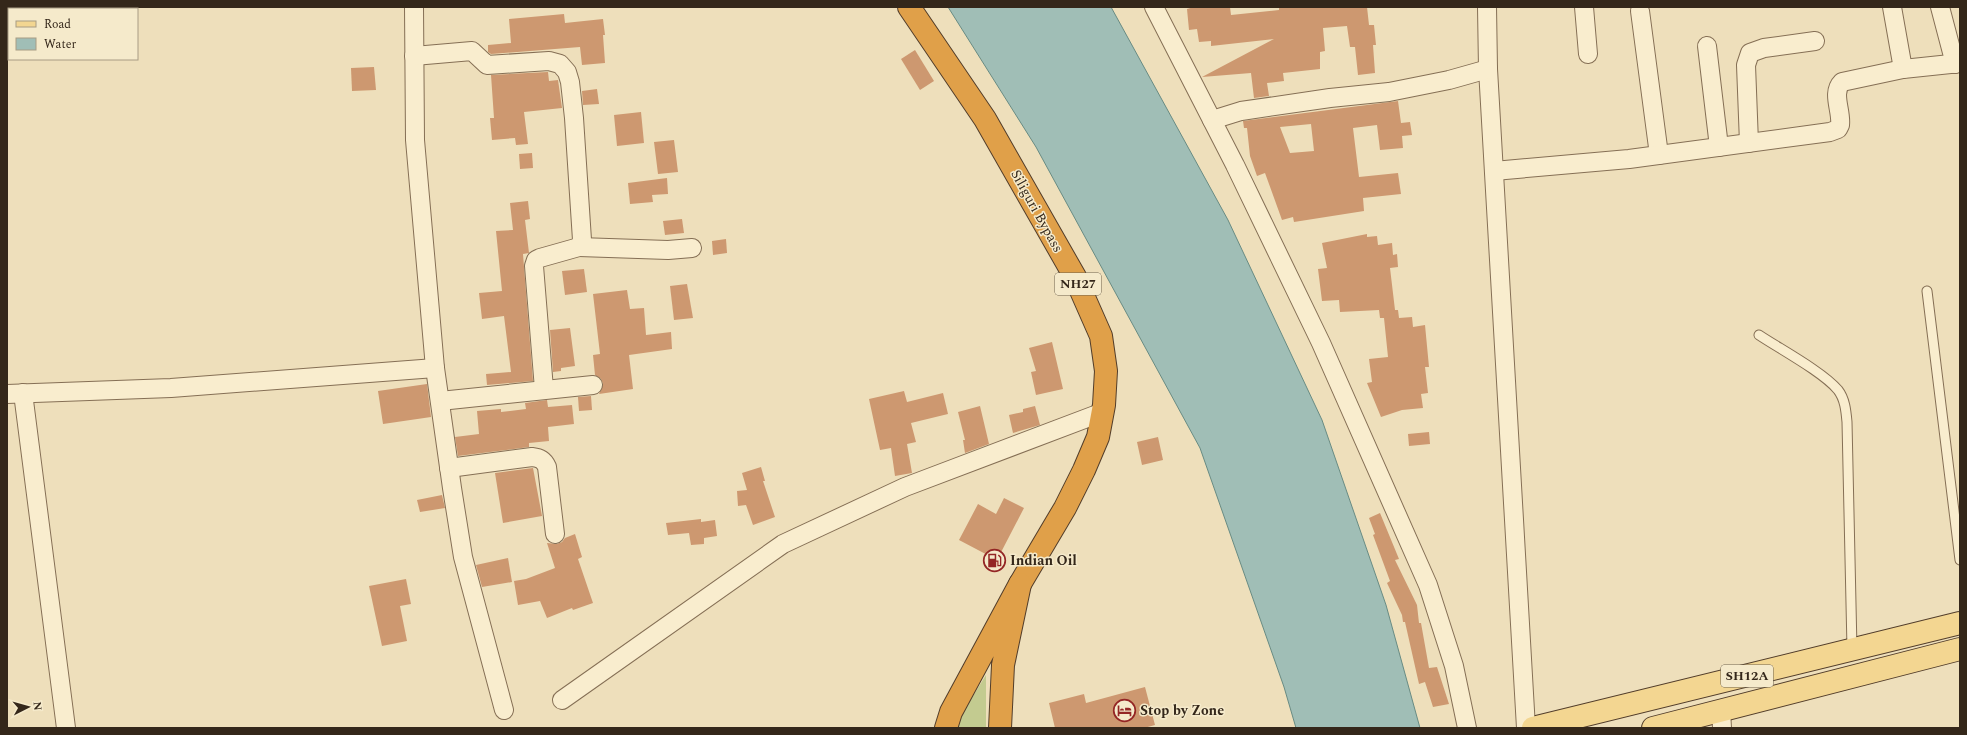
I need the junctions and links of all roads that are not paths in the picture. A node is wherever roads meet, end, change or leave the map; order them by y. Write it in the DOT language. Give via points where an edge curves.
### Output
graph roads {
  1 [pos="414,7"];
  2 [pos="909,7"];
  3 [pos="1154,7"];
  4 [pos="1487,7"];
  5 [pos="1584,7"];
  6 [pos="1892,7"];
  7 [pos="1940,7"];
  8 [pos="1640,11"];
  9 [pos="1815,41"];
  10 [pos="1707,46"];
  11 [pos="1588,54"];
  12 [pos="414,56"];
  13 [pos="1957,64"];
  14 [pos="1488,69"];
  15 [pos="1903,70"];
  16 [pos="1212,120"];
  17 [pos="1749,143"];
  18 [pos="1719,147"];
  19 [pos="1659,155"];
  20 [pos="1494,171"];
  21 [pos="579,247"];
  22 [pos="692,248"];
  23 [pos="1927,291"];
  24 [pos="1759,335"];
  25 [pos="435,368"];
  26 [pos="593,384"];
  27 [pos="544,389"];
  28 [pos="15,393"];
  29 [pos="440,401"];
  30 [pos="1103,412"];
  31 [pos="449,468"];
  32 [pos="555,534"];
  33 [pos="1960,560"];
  34 [pos="1020,584"];
  35 [pos="1960,623"];
  36 [pos="1960,649"];
  37 [pos="1852,650"];
  38 [pos="562,700"];
  39 [pos="504,710"];
  40 [pos="1722,719"];
  41 [pos="66,728"];
  42 [pos="946,728"];
  43 [pos="1000,728"];
  44 [pos="1467,728"];
  45 [pos="1526,728"];
  46 [pos="1533,728"];
  47 [pos="1653,728"];
  1 -- 12 [label="street"];
  2 -- 30 [label="highway, Siliguri Bypass / NH27" via="985,119 1075,277 1101,336 1105,364"];
  3 -- 16 [label="street"];
  4 -- 14 [label="street"];
  5 -- 11 [label="street"];
  6 -- 15 [label="street"];
  7 -- 13 [label="street"];
  8 -- 19 [label="street"];
  9 -- 17 [label="street" via="1764,48 1750,53 1746,65"];
  10 -- 18 [label="street"];
  12 -- 21 [label="street" via="472,51 487,65 549,61 564,68 570,82 574,118 582,240"];
  12 -- 25 [label="street" via="415,140"];
  13 -- 15 [label="street"];
  14 -- 16 [label="street" via="1389,92 1241,111"];
  14 -- 20 [label="street"];
  15 -- 17 [label="street" via="1842,82 1837,89 1840,125 1835,130"];
  16 -- 44 [label="street" via="1321,343 1428,585 1454,666"];
  17 -- 18 [label="street"];
  18 -- 19 [label="street"];
  19 -- 20 [label="street"];
  20 -- 45 [label="street"];
  21 -- 22 [label="street" via="668,250"];
  21 -- 27 [label="street" via="540,258 534,266"];
  23 -- 33 [label="lane"];
  24 -- 37 [label="lane" via="1825,378 1838,390 1843,400 1847,422"];
  25 -- 28 [label="street" via="171,388"];
  25 -- 29 [label="street"];
  26 -- 27 [label="street"];
  27 -- 29 [label="street"];
  28 -- 41 [label="street"];
  29 -- 31 [label="street"];
  30 -- 34 [label="highway, Siliguri Bypass / NH27" via="1098,437 1084,470 1065,508"];
  30 -- 38 [label="street" via="905,487 795,537"];
  31 -- 32 [label="street" via="539,458 545,462"];
  31 -- 39 [label="street" via="464,557"];
  34 -- 42 [label="highway, NH27" via="951,712"];
  34 -- 43 [label="highway, NH27" via="1003,666"];
  35 -- 37 [label="main road, SH12A"];
  36 -- 40 [label="main road, SH12A"];
  37 -- 46 [label="main road, SH12A"];
  40 -- 47 [label="main road, SH12A"];
}
